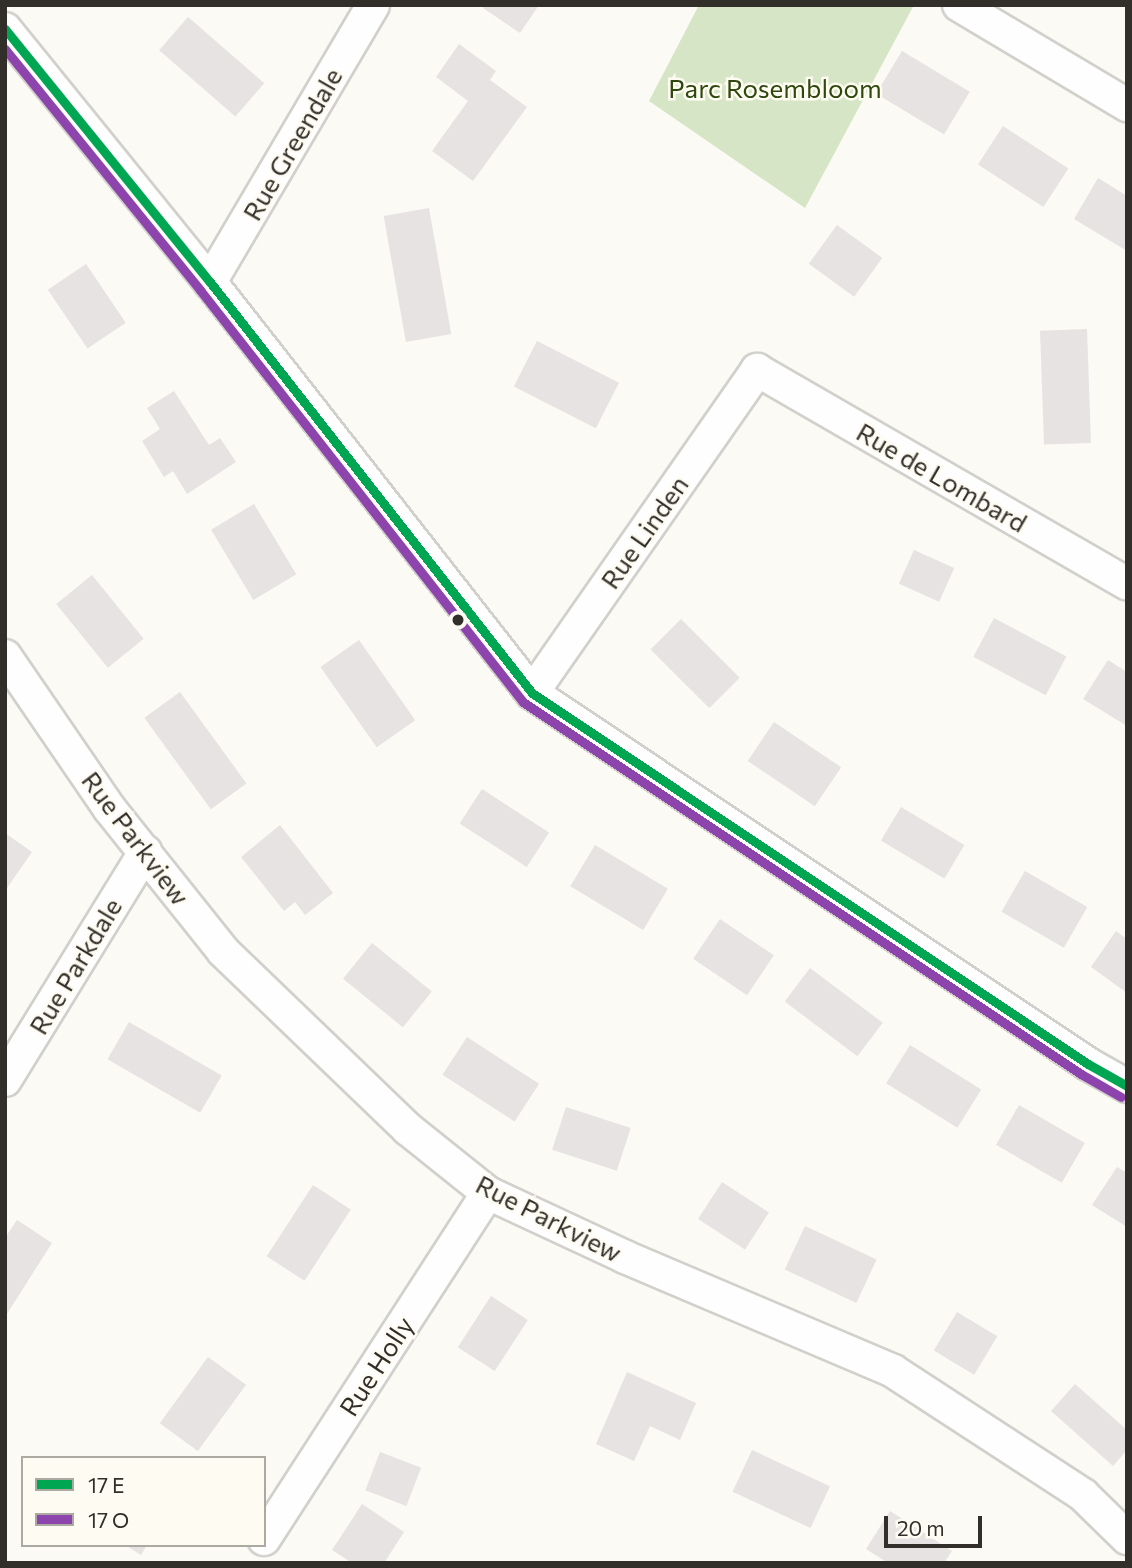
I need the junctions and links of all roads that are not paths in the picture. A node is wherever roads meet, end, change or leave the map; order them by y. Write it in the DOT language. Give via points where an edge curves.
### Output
graph roads {
  1 [pos="373,5"];
  2 [pos="959,5"];
  3 [pos="5,29"];
  4 [pos="1127,105"];
  5 [pos="210,282"];
  6 [pos="757,370"];
  7 [pos="1127,584"];
  8 [pos="5,656"];
  9 [pos="531,693"];
  10 [pos="145,852"];
  11 [pos="5,1080"];
  12 [pos="1127,1086"];
  13 [pos="488,1193"];
  14 [pos="266,1536"];
  15 [pos="1127,1538"];
  16 [pos="259,1547"];
  17 [pos="249,1563"];
  1 -- 5 [label="street, Rue Greendale"];
  2 -- 4 [label="street"];
  3 -- 5 [label="street"];
  5 -- 9 [label="street"];
  6 -- 7 [label="street, Rue de Lombard"];
  6 -- 9 [label="street, Rue Linden"];
  8 -- 10 [label="street, Rue Parkview" via="109,808"];
  9 -- 12 [label="street"];
  10 -- 11 [label="street, Rue Parkdale"];
  10 -- 13 [label="street, Rue Parkview" via="223,951 408,1129"];
  13 -- 14 [label="street, Rue Holly"];
  13 -- 15 [label="street, Rue Parkview" via="893,1371 1083,1495"];
  16 -- 17 [label="street"];
}
